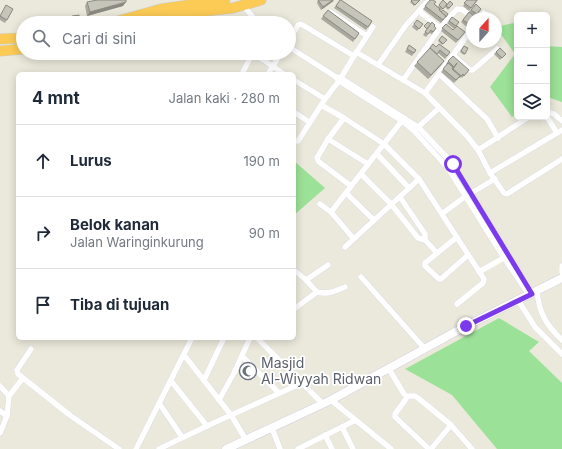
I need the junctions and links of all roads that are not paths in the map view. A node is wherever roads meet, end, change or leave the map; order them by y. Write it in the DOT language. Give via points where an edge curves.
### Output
graph roads {
  1 [pos="225,0"];
  2 [pos="261,0"];
  3 [pos="429,0"];
  4 [pos="186,6"];
  5 [pos="209,7"];
  6 [pos="247,10"];
  7 [pos="419,11"];
  8 [pos="330,12"];
  9 [pos="466,12"];
  10 [pos="136,16"];
  11 [pos="166,16"];
  12 [pos="252,16"];
  13 [pos="373,27"];
  14 [pos="296,28"];
  15 [pos="440,28"];
  16 [pos="367,36"];
  17 [pos="466,36"];
  18 [pos="16,38"];
  19 [pos="0,39"];
  20 [pos="497,49"];
  21 [pos="16,50"];
  22 [pos="0,51"];
  23 [pos="296,51"];
  24 [pos="355,54"];
  25 [pos="452,54"];
  26 [pos="248,60"];
  27 [pos="263,60"];
  28 [pos="276,60"];
  29 [pos="378,65"];
  30 [pos="272,66"];
  31 [pos="243,72"];
  32 [pos="269,72"];
  33 [pos="281,72"];
  34 [pos="439,74"];
  35 [pos="339,79"];
  36 [pos="403,80"];
  37 [pos="296,81"];
  38 [pos="425,93"];
  39 [pos="324,99"];
  40 [pos="321,105"];
  41 [pos="440,108"];
  42 [pos="296,113"];
  43 [pos="550,113"];
  44 [pos="344,118"];
  45 [pos="403,120"];
  46 [pos="525,120"];
  47 [pos="550,120"];
  48 [pos="562,121"];
  49 [pos="310,122"];
  50 [pos="416,129"];
  51 [pos="560,132"];
  52 [pos="498,138"];
  53 [pos="328,139"];
  54 [pos="296,141"];
  55 [pos="384,144"];
  56 [pos="478,150"];
  57 [pos="377,154"];
  58 [pos="562,159"];
  59 [pos="368,164"];
  60 [pos="490,173"];
  61 [pos="361,174"];
  62 [pos="419,179"];
  63 [pos="495,179"];
  64 [pos="351,186"];
  65 [pos="409,188"];
  66 [pos="346,193"];
  67 [pos="468,195"];
  68 [pos="400,198"];
  69 [pos="320,204"];
  70 [pos="391,204"];
  71 [pos="331,212"];
  72 [pos="442,213"];
  73 [pos="374,220"];
  74 [pos="457,237"];
  75 [pos="353,238"];
  76 [pos="425,240"];
  77 [pos="345,247"];
  78 [pos="437,253"];
  79 [pos="468,255"];
  80 [pos="506,257"];
  81 [pos="328,265"];
  82 [pos="562,266"];
  83 [pos="296,272"];
  84 [pos="479,272"];
  85 [pos="562,272"];
  86 [pos="361,277"];
  87 [pos="562,278"];
  88 [pos="306,280"];
  89 [pos="345,287"];
  90 [pos="316,292"];
  91 [pos="533,293"];
  92 [pos="518,300"];
  93 [pos="457,304"];
  94 [pos="296,307"];
  95 [pos="191,340"];
  96 [pos="223,340"];
  97 [pos="249,340"];
  98 [pos="259,340"];
  99 [pos="562,340"];
  100 [pos="425,349"];
  101 [pos="32,350"];
  102 [pos="562,354"];
  103 [pos="184,355"];
  104 [pos="242,356"];
  105 [pos="389,369"];
  106 [pos="23,378"];
  107 [pos="204,380"];
  108 [pos="171,381"];
  109 [pos="302,383"];
  110 [pos="0,386"];
  111 [pos="280,393"];
  112 [pos="9,396"];
  113 [pos="406,396"];
  114 [pos="219,400"];
  115 [pos="331,400"];
  116 [pos="159,403"];
  117 [pos="323,404"];
  118 [pos="0,412"];
  119 [pos="231,415"];
  120 [pos="7,416"];
  121 [pos="356,420"];
  122 [pos="451,425"];
  123 [pos="207,426"];
  124 [pos="342,427"];
  125 [pos="272,428"];
  126 [pos="0,433"];
  127 [pos="325,435"];
  128 [pos="182,438"];
  129 [pos="246,440"];
  130 [pos="302,448"];
  131 [pos="119,449"];
  132 [pos="136,449"];
  133 [pos="159,449"];
  134 [pos="226,449"];
  135 [pos="280,449"];
  136 [pos="332,449"];
  137 [pos="353,449"];
  138 [pos="391,449"];
  139 [pos="430,449"];
  140 [pos="472,449"];
  1 -- 5 [label="highway"];
  2 -- 5 [label="highway" via="233,8"];
  3 -- 7 [label="street"];
  4 -- 5 [label="highway"];
  4 -- 10 [label="highway"];
  4 -- 11 [label="highway"];
  6 -- 12 [label="street"];
  7 -- 15 [label="street"];
  7 -- 29 [label="street"];
  8 -- 16 [label="street"];
  9 -- 15 [label="street" via="457,9"];
  13 -- 16 [label="street"];
  14 -- 24 [label="street" via="301,24"];
  15 -- 36 [label="street"];
  16 -- 24 [label="street"];
  17 -- 25 [label="street"];
  18 -- 19 [label="highway"];
  20 -- 25 [label="street" via="473,70"];
  21 -- 22 [label="highway"];
  23 -- 35 [label="street"];
  24 -- 29 [label="street"];
  24 -- 35 [label="street"];
  25 -- 34 [label="street"];
  26 -- 31 [label="street"];
  27 -- 30 [label="street"];
  28 -- 30 [label="street"];
  29 -- 36 [label="street"];
  30 -- 32 [label="street"];
  30 -- 33 [label="street"];
  34 -- 38 [label="street"];
  34 -- 52 [label="street" via="487,119"];
  35 -- 39 [label="street"];
  35 -- 45 [label="street"];
  36 -- 38 [label="street"];
  37 -- 39 [label="street"];
  38 -- 41 [label="street"];
  39 -- 40 [label="street"];
  40 -- 44 [label="street"];
  40 -- 49 [label="street"];
  41 -- 50 [label="street"];
  41 -- 56 [label="street"];
  42 -- 49 [label="street"];
  43 -- 48 [label="street"];
  44 -- 53 [label="street"];
  44 -- 55 [label="street"];
  45 -- 50 [label="street"];
  45 -- 55 [label="street"];
  46 -- 52 [label="street"];
  47 -- 51 [label="street"];
  49 -- 54 [label="street"];
  50 -- 67 [label="street" via="453,164"];
  51 -- 60 [label="street"];
  52 -- 56 [label="street"];
  53 -- 59 [label="street"];
  53 -- 64 [label="street" via="317,158 318,161"];
  55 -- 57 [label="street"];
  55 -- 62 [label="street"];
  56 -- 60 [label="street"];
  57 -- 59 [label="street"];
  57 -- 65 [label="street"];
  58 -- 63 [label="street" via="506,194"];
  59 -- 61 [label="street"];
  60 -- 63 [label="street"];
  61 -- 64 [label="street"];
  61 -- 70 [label="street"];
  62 -- 65 [label="street"];
  62 -- 72 [label="street"];
  63 -- 67 [label="street"];
  64 -- 66 [label="street"];
  65 -- 68 [label="street"];
  66 -- 71 [label="street"];
  66 -- 73 [label="street"];
  67 -- 72 [label="street"];
  67 -- 80 [label="street"];
  68 -- 70 [label="street"];
  68 -- 76 [label="street" via="425,234"];
  69 -- 71 [label="street"];
  70 -- 73 [label="street"];
  70 -- 76 [label="street" via="418,238"];
  71 -- 75 [label="street"];
  72 -- 74 [label="street"];
  73 -- 75 [label="street"];
  74 -- 78 [label="street"];
  74 -- 79 [label="street"];
  75 -- 77 [label="street"];
  76 -- 78 [label="street"];
  78 -- 79 [label="street" via="425,264 440,280"];
  79 -- 84 [label="street"];
  80 -- 84 [label="street"];
  80 -- 91 [label="street"];
  81 -- 88 [label="street"];
  82 -- 85 [label="street"];
  83 -- 88 [label="street"];
  84 -- 93 [label="street" via="484,281"];
  86 -- 100 [label="street"];
  87 -- 91 [label="street"];
  88 -- 90 [label="street"];
  89 -- 90 [label="street" via="328,294"];
  90 -- 94 [label="street"];
  91 -- 92 [label="street"];
  91 -- 99 [label="street" via="546,322"];
  92 -- 100 [label="street"];
  92 -- 102 [label="street" via="535,327"];
  95 -- 103 [label="street"];
  96 -- 107 [label="street"];
  97 -- 104 [label="street"];
  98 -- 109 [label="street"];
  100 -- 105 [label="street"];
  101 -- 106 [label="street" via="17,370"];
  103 -- 107 [label="street"];
  103 -- 108 [label="street"];
  104 -- 111 [label="street"];
  104 -- 114 [label="street"];
  105 -- 113 [label="street"];
  105 -- 115 [label="street"];
  106 -- 112 [label="street"];
  106 -- 131 [label="street" via="71,416"];
  107 -- 114 [label="street"];
  108 -- 116 [label="street"];
  108 -- 123 [label="street"];
  109 -- 111 [label="street"];
  109 -- 117 [label="street"];
  110 -- 112 [label="street"];
  111 -- 119 [label="street"];
  112 -- 120 [label="street"];
  113 -- 122 [label="street" via="415,396"];
  113 -- 139 [label="street" via="395,417"];
  114 -- 119 [label="street"];
  115 -- 117 [label="street"];
  115 -- 121 [label="street"];
  116 -- 128 [label="street"];
  116 -- 132 [label="street"];
  117 -- 125 [label="street"];
  118 -- 120 [label="street"];
  119 -- 123 [label="street"];
  119 -- 129 [label="street"];
  120 -- 126 [label="street"];
  121 -- 124 [label="street"];
  121 -- 138 [label="street"];
  122 -- 139 [label="street"];
  122 -- 140 [label="street"];
  123 -- 128 [label="street"];
  124 -- 127 [label="street"];
  124 -- 137 [label="street"];
  125 -- 129 [label="street"];
  125 -- 135 [label="street"];
  127 -- 130 [label="street"];
  127 -- 136 [label="street"];
  128 -- 133 [label="street"];
  129 -- 134 [label="street"];
}
